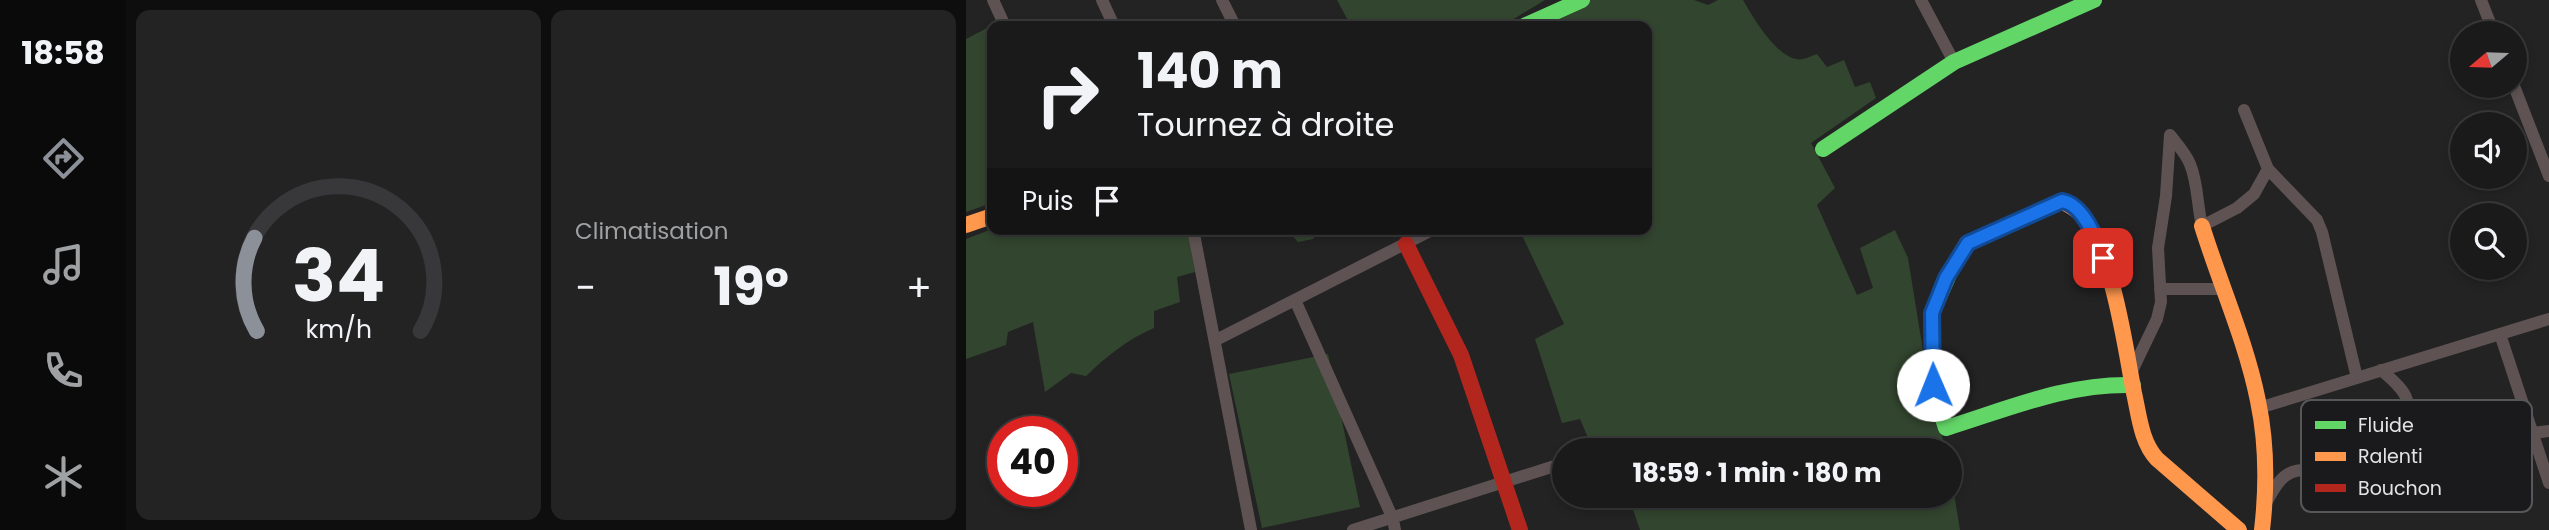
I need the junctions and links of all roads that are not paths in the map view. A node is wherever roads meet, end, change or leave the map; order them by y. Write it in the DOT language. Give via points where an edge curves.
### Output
graph roads {
  1 [pos="993,0"];
  2 [pos="1102,0"];
  3 [pos="1222,0"];
  4 [pos="1582,0"];
  5 [pos="1921,0"];
  6 [pos="2094,0"];
  7 [pos="2481,0"];
  8 [pos="1003,21"];
  9 [pos="1112,21"];
  10 [pos="1232,21"];
  11 [pos="1535,21"];
  12 [pos="2489,21"];
  13 [pos="1954,62"];
  14 [pos="2519,98"];
  15 [pos="2244,110"];
  16 [pos="1823,149"];
  17 [pos="2268,169"];
  18 [pos="2549,176"];
  19 [pos="987,218"];
  20 [pos="966,225"];
  21 [pos="2202,226"];
  22 [pos="1194,235"];
  23 [pos="1423,235"];
  24 [pos="1406,244"];
  25 [pos="2160,289"];
  26 [pos="2222,289"];
  27 [pos="1295,300"];
  28 [pos="2549,319"];
  29 [pos="2500,334"];
  30 [pos="1216,340"];
  31 [pos="2381,370"];
  32 [pos="2132,378"];
  33 [pos="2357,378"];
  34 [pos="2406,400"];
  35 [pos="2522,400"];
  36 [pos="2259,408"];
  37 [pos="2532,430"];
  38 [pos="2549,431"];
  39 [pos="2533,433"];
  40 [pos="1552,467"];
  41 [pos="2301,471"];
  42 [pos="1504,482"];
  43 [pos="2549,483"];
  44 [pos="2266,505"];
  45 [pos="1394,524"];
  46 [pos="2236,529"];
  47 [pos="1251,530"];
  48 [pos="1353,530"];
  49 [pos="1520,530"];
  50 [pos="2262,530"];
  1 -- 8 [label="street"];
  2 -- 9 [label="street"];
  3 -- 10 [label="street"];
  4 -- 11 [label="street"];
  5 -- 13 [label="street"];
  6 -- 13 [label="street"];
  7 -- 12 [label="street"];
  13 -- 16 [label="street"];
  14 -- 18 [label="street"];
  15 -- 17 [label="street"];
  17 -- 21 [label="street" via="2254,194"];
  17 -- 33 [label="street" via="2317,220"];
  19 -- 20 [label="street"];
  21 -- 25 [label="street" via="2189,161 2170,135 2158,248"];
  21 -- 26 [label="street"];
  22 -- 30 [label="street"];
  23 -- 24 [label="street"];
  24 -- 27 [label="street"];
  24 -- 42 [label="street" via="1461,355"];
  25 -- 26 [label="street"];
  25 -- 32 [label="street" via="2157,319"];
  26 -- 36 [label="street"];
  27 -- 30 [label="street"];
  27 -- 45 [label="street"];
  28 -- 29 [label="street"];
  29 -- 31 [label="street"];
  29 -- 35 [label="street"];
  30 -- 47 [label="street"];
  31 -- 33 [label="street"];
  31 -- 34 [label="street" via="2401,388"];
  32 -- 32 [label="street" via="2096,238 2073,204 2062,201 1968,243 1946,278 1932,313 1933,385 1946,428"];
  32 -- 46 [label="street" via="2152,453"];
  33 -- 36 [label="street"];
  36 -- 44 [label="street"];
  37 -- 39 [label="street"];
  38 -- 39 [label="street"];
  39 -- 43 [label="street"];
  40 -- 42 [label="street"];
  41 -- 44 [label="street" via="2278,482"];
  42 -- 45 [label="street"];
  42 -- 49 [label="street"];
  44 -- 50 [label="street"];
  45 -- 48 [label="street"];
}
